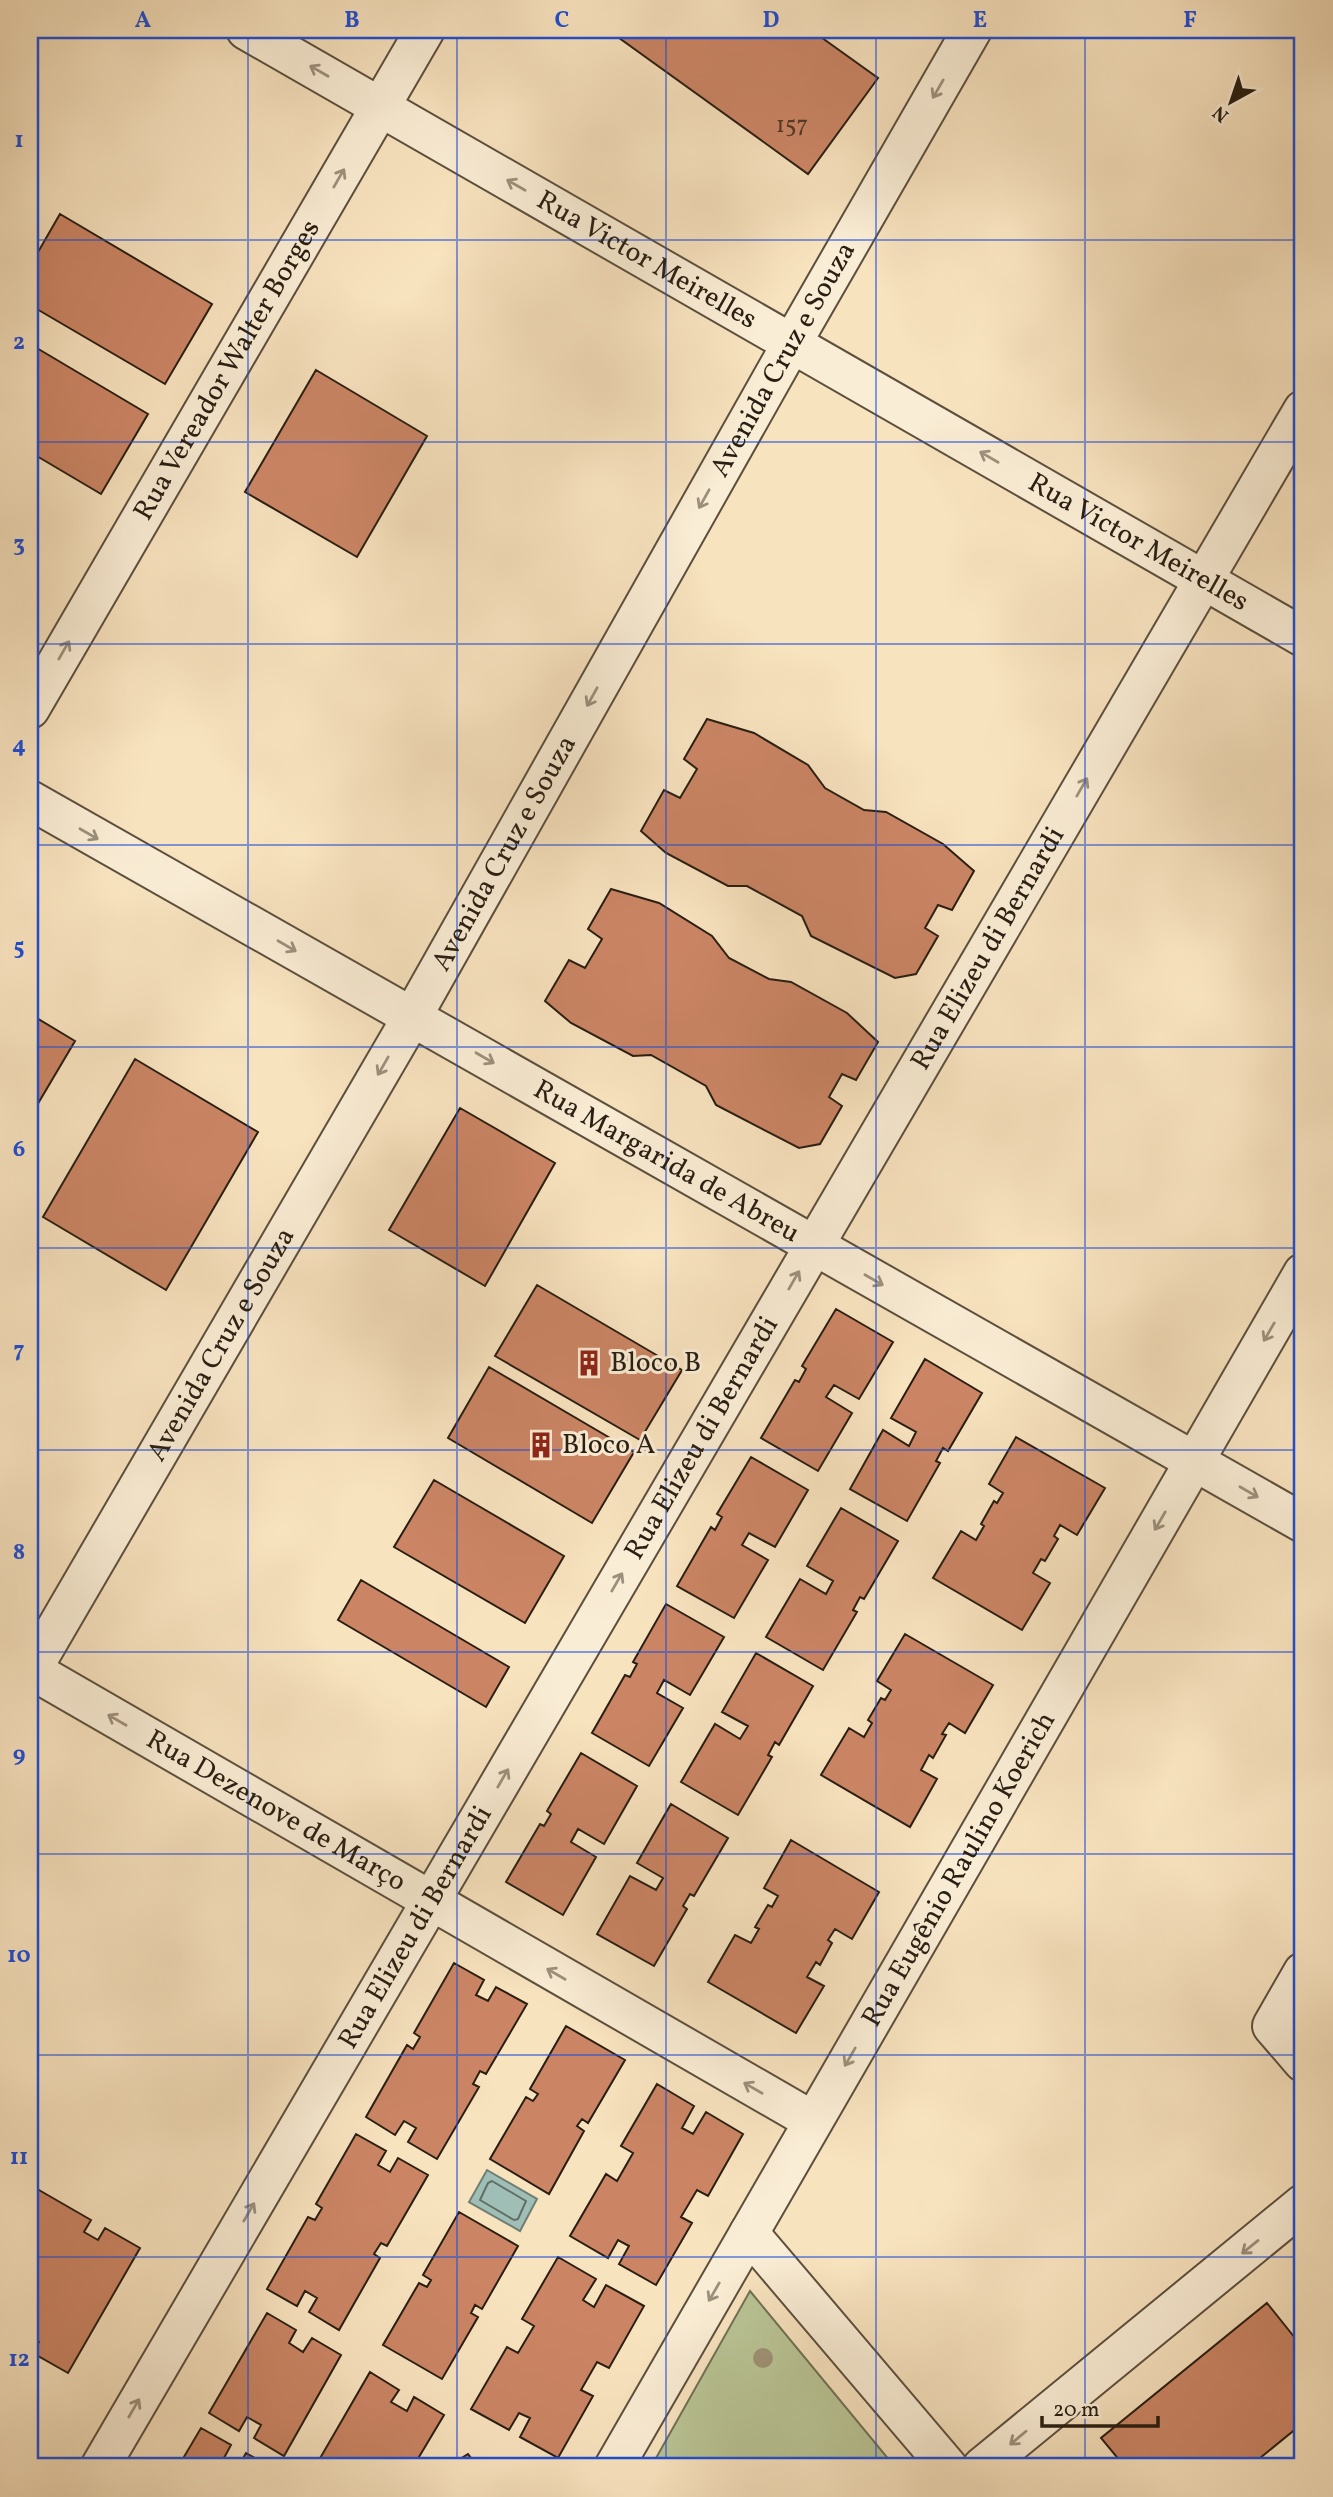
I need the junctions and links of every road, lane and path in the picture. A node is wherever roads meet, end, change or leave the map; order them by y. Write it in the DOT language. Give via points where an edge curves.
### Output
graph roads {
  1 [pos="246,30"];
  2 [pos="425,30"];
  3 [pos="972,30"];
  4 [pos="380,107"];
  5 [pos="792,343"];
  6 [pos="1303,410"];
  7 [pos="1204,580"];
  8 [pos="1303,637"];
  9 [pos="30,709"];
  10 [pos="30,800"];
  11 [pos="412,1017"];
  12 [pos="814,1245"];
  13 [pos="1303,1273"];
  14 [pos="1194,1462"];
  15 [pos="1303,1523"];
  16 [pos="30,1671"];
  17 [pos="431,1901"];
  18 [pos="1303,1972"];
  19 [pos="1303,2062"];
  20 [pos="813,2122"];
  21 [pos="1303,2204"];
  22 [pos="748,2233"];
  23 [pos="100,2467"];
  24 [pos="614,2467"];
  25 [pos="948,2467"];
  26 [pos="982,2467"];
  4 -- 1 [label="street, Rua Victor Meirelles, one-way"];
  2 -- 4 [label="street, Rua Vereador Walter Borges"];
  3 -- 5 [label="street, Avenida Cruz e Souza, one-way"];
  5 -- 4 [label="street, Rua Victor Meirelles, one-way"];
  9 -- 4 [label="street, Rua Vereador Walter Borges, one-way"];
  7 -- 5 [label="street, Rua Victor Meirelles, one-way"];
  5 -- 11 [label="street, Avenida Cruz e Souza, one-way"];
  6 -- 7 [label="street, Rua Elizeu di Bernardi"];
  7 -- 8 [label="street, Rua Victor Meirelles"];
  12 -- 7 [label="street, Rua Elizeu di Bernardi, one-way"];
  10 -- 11 [label="street, Rua Margarida de Abreu, one-way"];
  11 -- 12 [label="street, Rua Margarida de Abreu, one-way"];
  11 -- 16 [label="street, Avenida Cruz e Souza, one-way"];
  12 -- 14 [label="street, Rua Margarida de Abreu, one-way"];
  17 -- 12 [label="street, Rua Elizeu di Bernardi, one-way"];
  13 -- 14 [label="street, Rua Eugênio Raulino Koerich, one-way"];
  14 -- 15 [label="street, Rua Margarida de Abreu, one-way"];
  14 -- 20 [label="street, Rua Eugênio Raulino Koerich, one-way"];
  17 -- 16 [label="street, Rua Dezenove de Março, one-way"];
  20 -- 17 [label="street, Rua Dezenove de Março, one-way"];
  23 -- 17 [label="street, Rua Elizeu di Bernardi, one-way"];
  18 -- 19 [label="street" via="1272,2026"];
  20 -- 22 [label="street, Rua Eugênio Raulino Koerich"];
  21 -- 26 [label="street, one-way"];
  22 -- 24 [label="street, Rua Eugênio Raulino Koerich, one-way"];
  22 -- 25 [label="street"];
}
